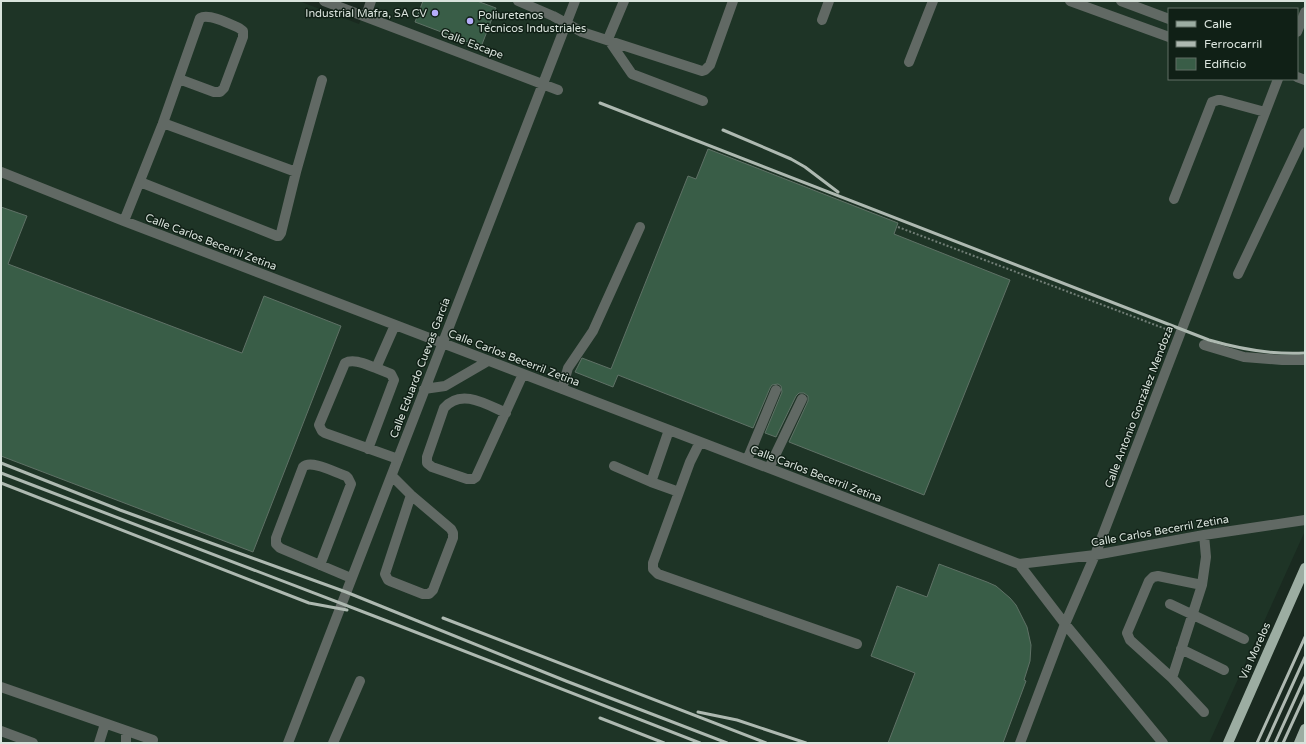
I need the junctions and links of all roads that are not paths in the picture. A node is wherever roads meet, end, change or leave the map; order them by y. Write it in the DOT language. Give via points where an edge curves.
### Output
graph roads {
  1 [pos="324,1"];
  2 [pos="371,1"];
  3 [pos="518,1"];
  4 [pos="575,1"];
  5 [pos="624,1"];
  6 [pos="733,1"];
  7 [pos="829,1"];
  8 [pos="933,1"];
  9 [pos="1070,1"];
  10 [pos="1121,1"];
  11 [pos="1305,12"];
  12 [pos="366,16"];
  13 [pos="822,20"];
  14 [pos="1168,20"];
  15 [pos="567,23"];
  16 [pos="1298,30"];
  17 [pos="1168,37"];
  18 [pos="608,40"];
  19 [pos="909,62"];
  20 [pos="179,79"];
  21 [pos="322,80"];
  22 [pos="1278,80"];
  23 [pos="543,84"];
  24 [pos="558,90"];
  25 [pos="703,101"];
  26 [pos="1265,112"];
  27 [pos="163,123"];
  28 [pos="1305,133"];
  29 [pos="1,172"];
  30 [pos="296,172"];
  31 [pos="140,182"];
  32 [pos="1174,199"];
  33 [pos="124,221"];
  34 [pos="640,227"];
  35 [pos="1238,274"];
  36 [pos="395,325"];
  37 [pos="442,343"];
  38 [pos="1204,345"];
  39 [pos="1305,360"];
  40 [pos="488,361"];
  41 [pos="376,368"];
  42 [pos="523,374"];
  43 [pos="424,389"];
  44 [pos="562,389"];
  45 [pos="776,390"];
  46 [pos="802,399"];
  47 [pos="506,413"];
  48 [pos="669,430"];
  49 [pos="700,442"];
  50 [pos="368,449"];
  51 [pos="398,459"];
  52 [pos="747,460"];
  53 [pos="614,466"];
  54 [pos="769,468"];
  55 [pos="392,476"];
  56 [pos="651,482"];
  57 [pos="679,492"];
  58 [pos="411,495"];
  59 [pos="1305,520"];
  60 [pos="1204,535"];
  61 [pos="1095,555"];
  62 [pos="1018,564"];
  63 [pos="320,565"];
  64 [pos="1305,568"];
  65 [pos="351,578"];
  66 [pos="1202,585"];
  67 [pos="1170,604"];
  68 [pos="1193,614"];
  69 [pos="1065,624"];
  70 [pos="1244,639"];
  71 [pos="857,644"];
  72 [pos="1181,649"];
  73 [pos="1224,670"];
  74 [pos="1172,678"];
  75 [pos="360,681"];
  76 [pos="1,688"];
  77 [pos="1204,712"];
  78 [pos="105,724"];
  79 [pos="1305,729"];
  80 [pos="1,730"];
  81 [pos="126,731"];
  82 [pos="153,740"];
  83 [pos="33,743"];
  84 [pos="99,743"];
  85 [pos="126,743"];
  86 [pos="288,743"];
  87 [pos="334,743"];
  88 [pos="1020,743"];
  89 [pos="1163,743"];
  90 [pos="1228,743"];
  91 [pos="1299,743"];
  1 -- 12 [label="street, Calle Escape"];
  2 -- 12 [label="street"];
  3 -- 15 [label="street"];
  4 -- 15 [label="street, Calle Eduardo Cuevas García"];
  5 -- 18 [label="street"];
  6 -- 18 [label="street" via="710,65 705,70"];
  7 -- 13 [label="street"];
  8 -- 19 [label="street"];
  9 -- 17 [label="street"];
  10 -- 14 [label="street"];
  11 -- 16 [label="street"];
  12 -- 23 [label="street, Calle Escape"];
  15 -- 18 [label="street" via="582,32"];
  15 -- 23 [label="street, Calle Eduardo Cuevas García"];
  18 -- 25 [label="street" via="632,74"];
  20 -- 20 [label="street" via="200,18 209,16 243,31 224,88 220,92"];
  20 -- 27 [label="street"];
  21 -- 30 [label="street"];
  22 -- 26 [label="street, Calle Antonio González Mendoza"];
  23 -- 24 [label="street, Calle Escape"];
  23 -- 37 [label="street, Calle Eduardo Cuevas García"];
  26 -- 32 [label="street" via="1221,100 1212,102"];
  26 -- 61 [label="street, Calle Antonio González Mendoza"];
  27 -- 30 [label="street"];
  27 -- 31 [label="street"];
  28 -- 35 [label="street"];
  29 -- 33 [label="street, Calle Carlos Becerril Zetina"];
  30 -- 31 [label="street" via="279,236"];
  31 -- 33 [label="street"];
  33 -- 36 [label="street, Calle Carlos Becerril Zetina"];
  34 -- 44 [label="street" via="593,331 568,368"];
  36 -- 37 [label="street, Calle Carlos Becerril Zetina"];
  36 -- 41 [label="street"];
  37 -- 40 [label="street, Calle Carlos Becerril Zetina"];
  37 -- 43 [label="street, Calle Eduardo Cuevas García"];
  38 -- 39 [label="street" via="1244,357"];
  40 -- 42 [label="street, Calle Carlos Becerril Zetina"];
  40 -- 43 [label="street" via="444,386"];
  41 -- 50 [label="street" via="391,374 394,380"];
  41 -- 50 [label="street" via="354,361 346,363 319,425 325,433"];
  42 -- 44 [label="street, Calle Carlos Becerril Zetina"];
  42 -- 47 [label="street"];
  43 -- 51 [label="street, Calle Eduardo Cuevas García"];
  44 -- 48 [label="street, Calle Carlos Becerril Zetina"];
  45 -- 52 [label="street"];
  46 -- 54 [label="street"];
  47 -- 47 [label="street" via="478,474 473,479 432,467 427,463 444,408 454,400 472,398"];
  48 -- 49 [label="street, Calle Carlos Becerril Zetina"];
  48 -- 56 [label="street"];
  49 -- 52 [label="street, Calle Carlos Becerril Zetina"];
  49 -- 57 [label="street"];
  50 -- 51 [label="street"];
  51 -- 55 [label="street, Calle Eduardo Cuevas García"];
  52 -- 54 [label="street, Calle Carlos Becerril Zetina"];
  53 -- 56 [label="street"];
  54 -- 62 [label="street, Calle Carlos Becerril Zetina"];
  55 -- 58 [label="street"];
  55 -- 65 [label="street, Calle Eduardo Cuevas García"];
  56 -- 57 [label="street"];
  57 -- 71 [label="street" via="652,566 655,572"];
  58 -- 58 [label="street" via="453,533 433,590 429,594 390,581 385,574"];
  59 -- 60 [label="street, Calle Carlos Becerril Zetina"];
  60 -- 61 [label="street, Calle Carlos Becerril Zetina"];
  60 -- 66 [label="street" via="1206,557"];
  61 -- 62 [label="street, Calle Carlos Becerril Zetina"];
  61 -- 69 [label="street, Calle Antonio González Mendoza"];
  62 -- 69 [label="street"];
  63 -- 63 [label="street" via="280,548 275,541 303,467 307,464 346,476 351,484"];
  63 -- 65 [label="street"];
  64 -- 90 [label="main road, Vía Morelos"];
  65 -- 86 [label="street, Calle Eduardo Cuevas García"];
  66 -- 68 [label="street"];
  66 -- 74 [label="street" via="1153,577 1128,631 1127,636 1130,640"];
  67 -- 68 [label="street"];
  68 -- 70 [label="street"];
  68 -- 72 [label="street"];
  69 -- 88 [label="street, Calle Antonio González Mendoza"];
  69 -- 89 [label="street"];
  72 -- 73 [label="street"];
  72 -- 74 [label="street"];
  74 -- 77 [label="street"];
  75 -- 87 [label="street"];
  76 -- 78 [label="street"];
  78 -- 81 [label="street"];
  78 -- 84 [label="street"];
  79 -- 91 [label="main road"];
  80 -- 83 [label="street"];
  81 -- 82 [label="street"];
  81 -- 85 [label="street"];
}
